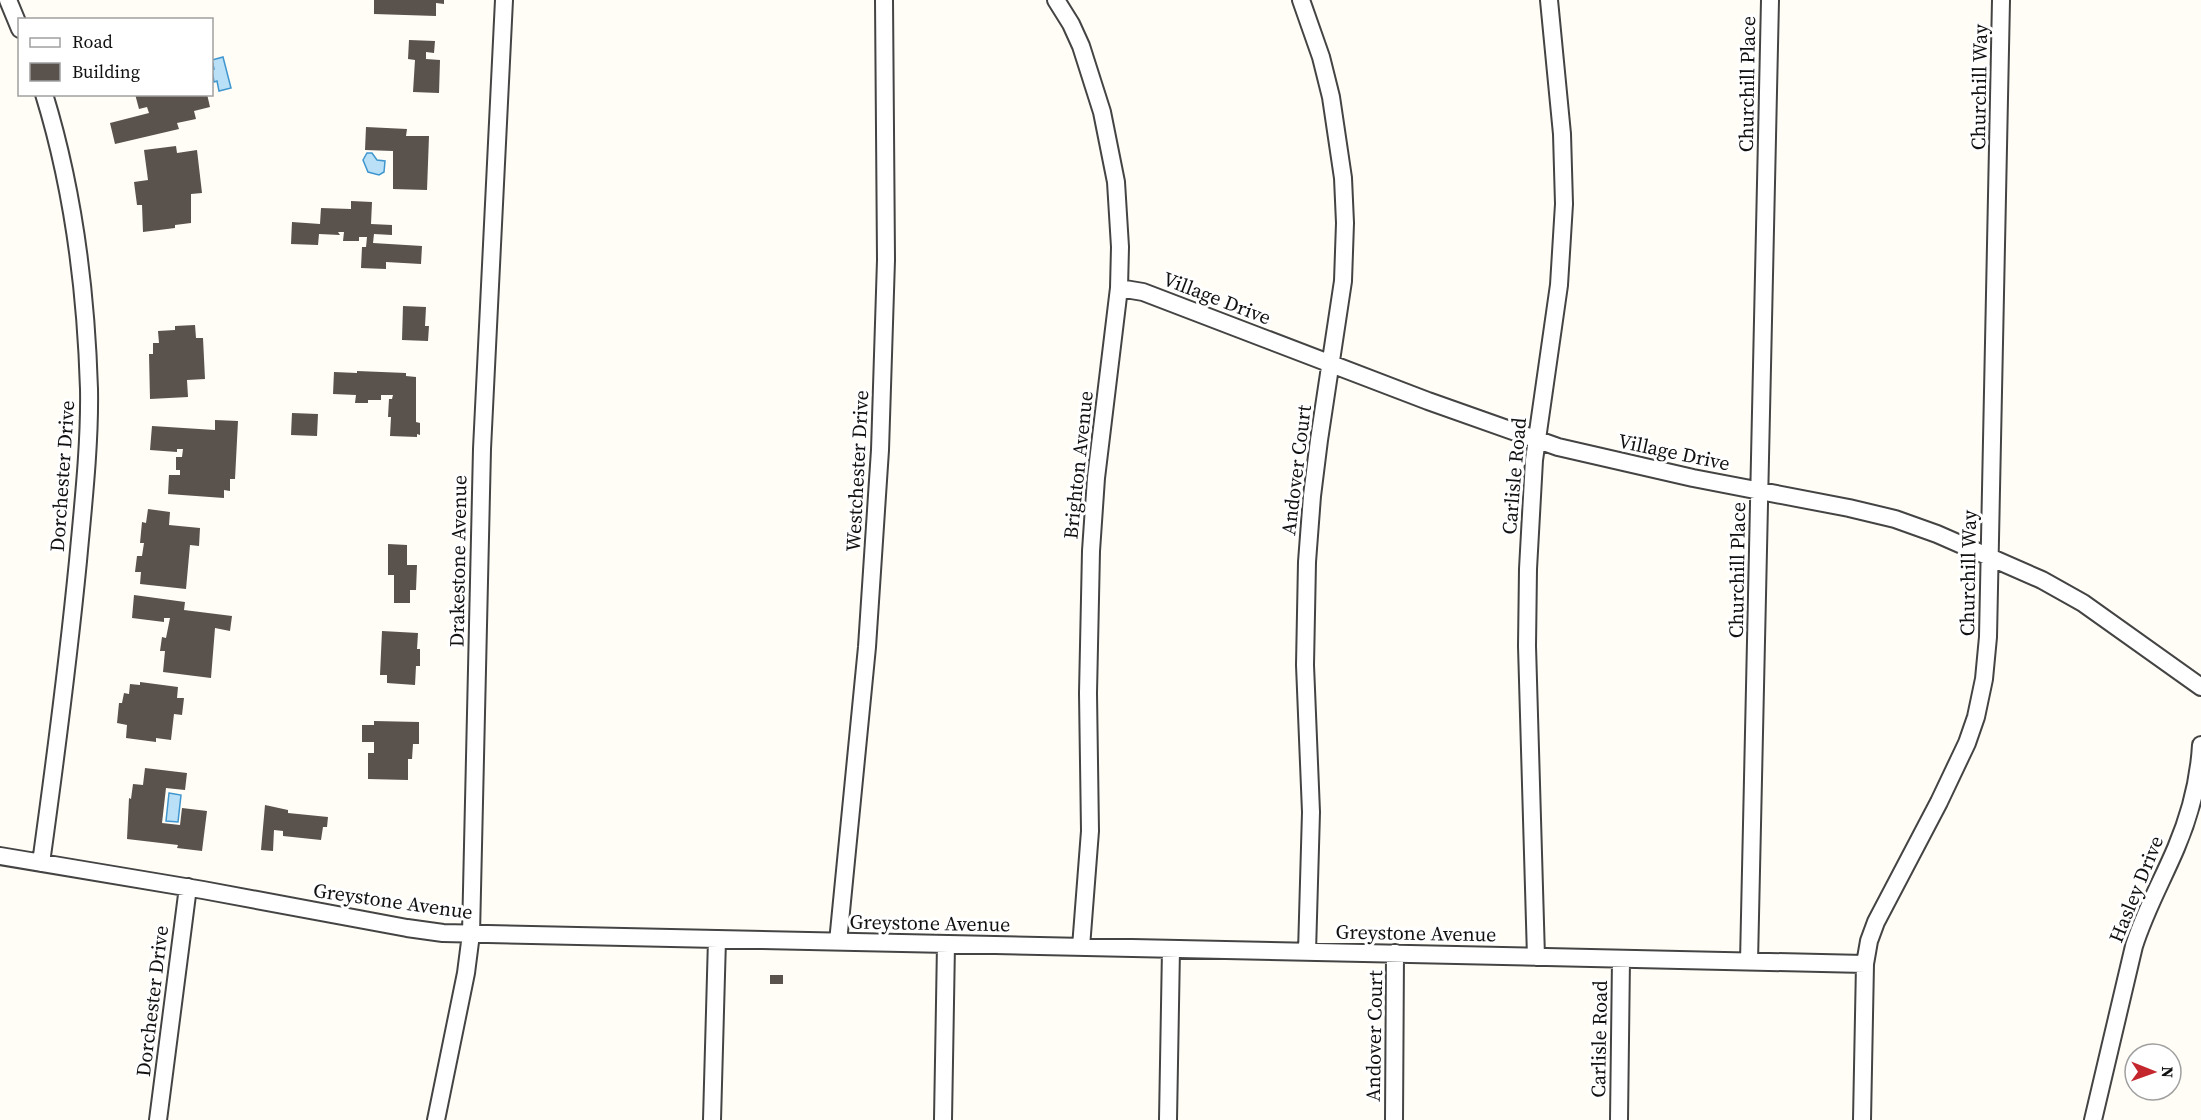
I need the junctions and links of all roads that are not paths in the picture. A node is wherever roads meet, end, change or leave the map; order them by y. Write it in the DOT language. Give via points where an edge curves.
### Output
graph roads {
  1 [pos="8,0"];
  2 [pos="504,0"];
  3 [pos="884,0"];
  4 [pos="1056,0"];
  5 [pos="1301,0"];
  6 [pos="1549,0"];
  7 [pos="1770,0"];
  8 [pos="2001,0"];
  9 [pos="18,24"];
  10 [pos="45,96"];
  11 [pos="1119,288"];
  12 [pos="1331,363"];
  13 [pos="1536,440"];
  14 [pos="1760,490"];
  15 [pos="1989,555"];
  16 [pos="2201,687"];
  17 [pos="2201,745"];
  18 [pos="0,856"];
  19 [pos="41,863"];
  20 [pos="188,887"];
  21 [pos="471,934"];
  22 [pos="717,939"];
  23 [pos="838,942"];
  24 [pos="946,944"];
  25 [pos="1081,947"];
  26 [pos="1171,949"];
  27 [pos="1306,951"];
  28 [pos="1395,953"];
  29 [pos="1536,957"];
  30 [pos="1621,959"];
  31 [pos="1749,962"];
  32 [pos="1865,964"];
  33 [pos="158,1120"];
  34 [pos="436,1120"];
  35 [pos="712,1120"];
  36 [pos="943,1120"];
  37 [pos="1168,1120"];
  38 [pos="1394,1120"];
  39 [pos="1619,1120"];
  40 [pos="1862,1120"];
  41 [pos="2092,1120"];
  1 -- 9 [label="street"];
  2 -- 21 [label="street, Drakestone Avenue" via="481,457"];
  3 -- 23 [label="street, Westchester Drive" via="886,260 880,450 867,647"];
  4 -- 11 [label="street, Brighton Avenue" via="1081,46 1102,112 1117,192"];
  5 -- 12 [label="street, Andover Court" via="1331,97 1343,178 1343,281"];
  6 -- 13 [label="street, Carlisle Road" via="1562,134 1564,204 1559,285"];
  7 -- 14 [label="street, Churchill Place"];
  8 -- 15 [label="street, Churchill Way"];
  10 -- 19 [label="street, Dorchester Drive" via="72,220 89,391 85,488 67,672"];
  11 -- 12 [label="street, Village Drive" via="1143,292"];
  11 -- 25 [label="street, Brighton Avenue" via="1090,550 1090,831"];
  12 -- 13 [label="street, Village Drive"];
  12 -- 27 [label="street, Andover Court" via="1312,496 1306,585 1311,812"];
  13 -- 14 [label="street, Village Drive" via="1609,460"];
  13 -- 29 [label="street, Carlisle Road" via="1527,646"];
  14 -- 15 [label="street, Village Drive" via="1895,519"];
  14 -- 31 [label="street, Churchill Place"];
  15 -- 16 [label="street, Village Drive" via="2083,603"];
  15 -- 32 [label="street, Churchill Way" via="1988,637 1976,717 1939,802 1875,922"];
  17 -- 41 [label="street, Hasley Drive" via="2187,818 2134,946"];
  18 -- 19 [label="street, Greystone Avenue"];
  19 -- 20 [label="street, Greystone Avenue"];
  20 -- 21 [label="street, Greystone Avenue" via="407,928"];
  20 -- 33 [label="street, Dorchester Drive"];
  21 -- 22 [label="street, Greystone Avenue"];
  21 -- 34 [label="street, Drakestone Avenue"];
  22 -- 23 [label="street, Greystone Avenue"];
  22 -- 35 [label="street"];
  23 -- 24 [label="street, Greystone Avenue"];
  24 -- 25 [label="street, Greystone Avenue"];
  24 -- 36 [label="street"];
  25 -- 26 [label="street, Greystone Avenue"];
  26 -- 27 [label="street, Greystone Avenue"];
  26 -- 37 [label="street"];
  27 -- 28 [label="street, Greystone Avenue"];
  28 -- 29 [label="street, Greystone Avenue"];
  28 -- 38 [label="street, Andover Court"];
  29 -- 30 [label="street, Greystone Avenue"];
  30 -- 31 [label="street, Greystone Avenue"];
  30 -- 39 [label="street, Carlisle Road"];
  31 -- 32 [label="street, Greystone Avenue"];
  32 -- 40 [label="street, Churchill Way"];
}
